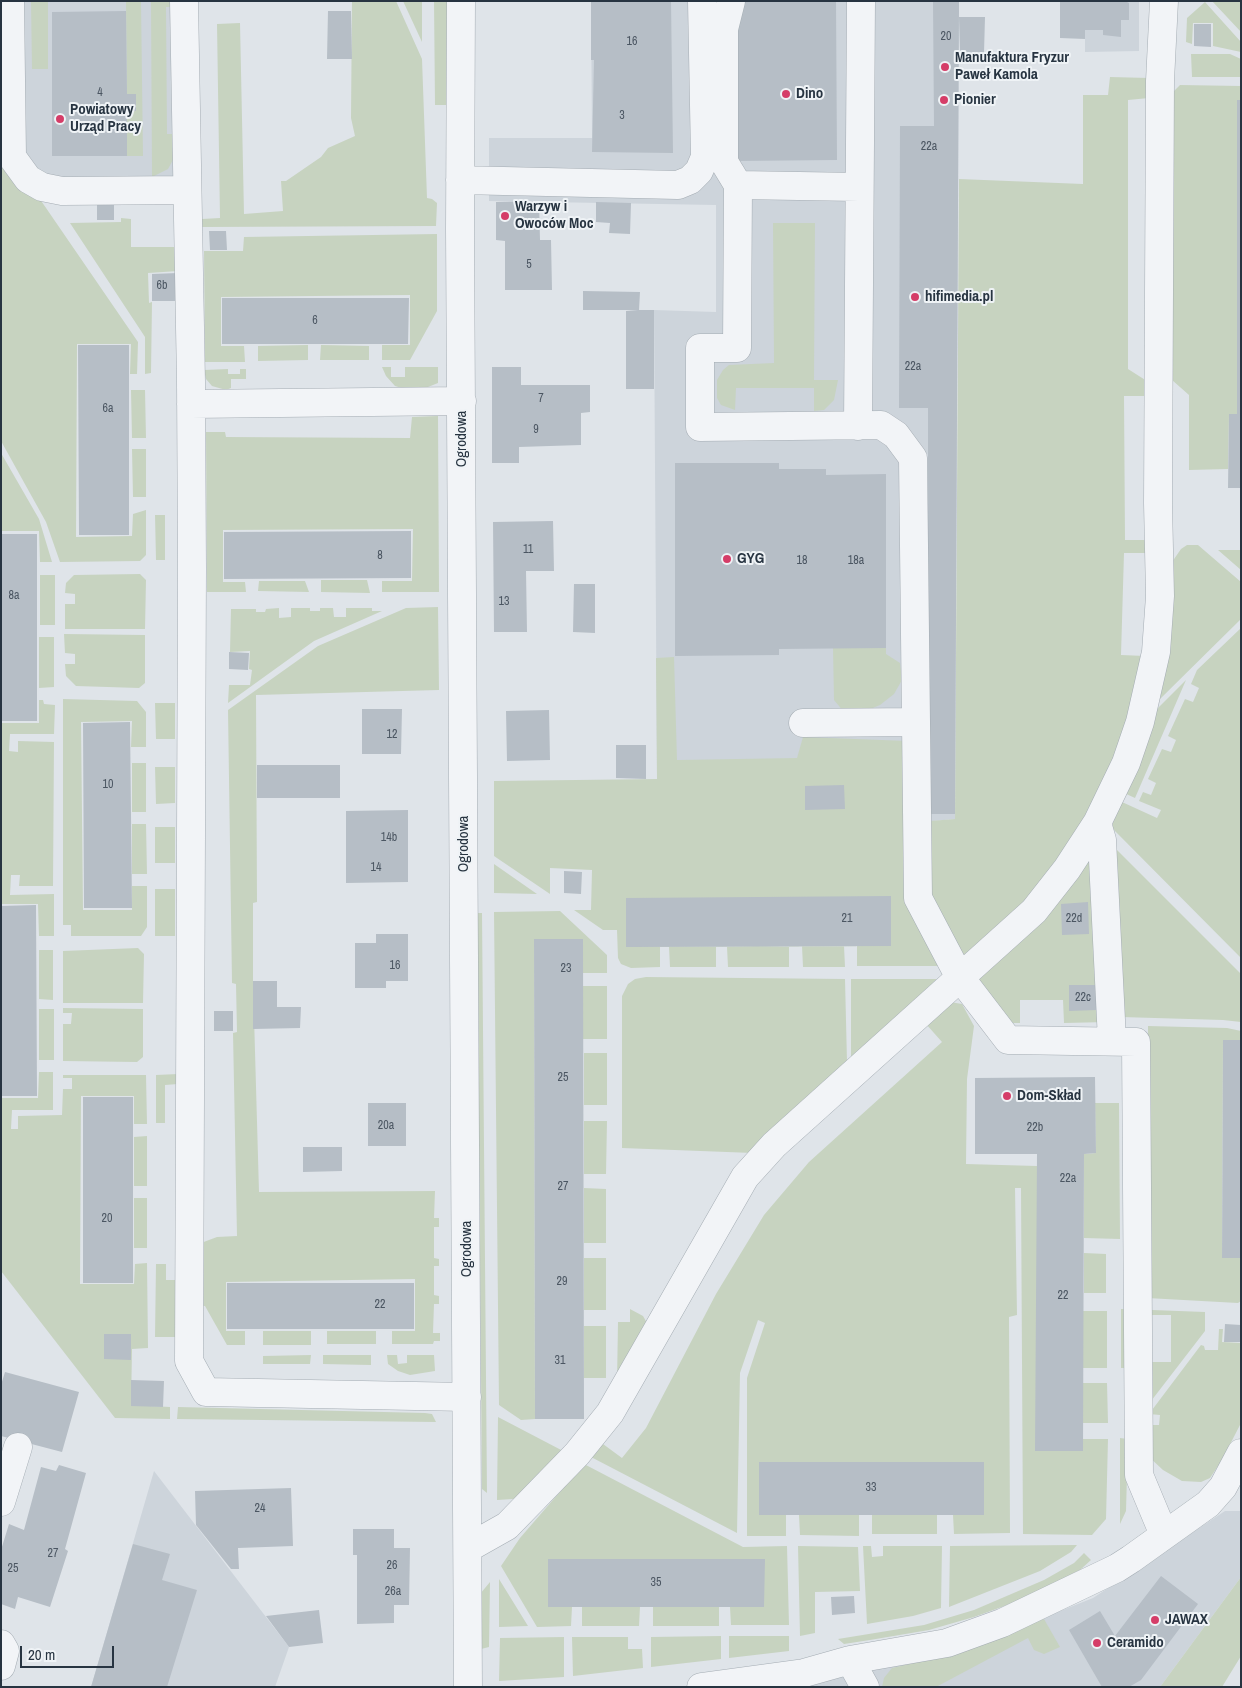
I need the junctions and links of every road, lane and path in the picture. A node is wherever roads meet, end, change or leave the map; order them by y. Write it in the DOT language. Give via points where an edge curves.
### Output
graph roads {
  1 [pos="10,1"];
  2 [pos="184,1"];
  3 [pos="461,1"];
  4 [pos="702,1"];
  5 [pos="731,1"];
  6 [pos="861,1"];
  7 [pos="1164,1"];
  8 [pos="460,180"];
  9 [pos="738,185"];
  10 [pos="860,187"];
  11 [pos="187,190"];
  12 [pos="462,401"];
  13 [pos="192,404"];
  14 [pos="858,426"];
  15 [pos="916,722"];
  16 [pos="803,723"];
  17 [pos="1097,822"];
  18 [pos="959,976"];
  19 [pos="1112,1040"];
  20 [pos="467,1397"];
  21 [pos="18,1447"];
  22 [pos="1241,1453"];
  23 [pos="1,1502"];
  24 [pos="1164,1535"];
  25 [pos="468,1548"];
  26 [pos="1,1644"];
  27 [pos="850,1660"];
  28 [pos="1,1666"];
  29 [pos="468,1687"];
  30 [pos="701,1687"];
  31 [pos="865,1687"];
  1 -- 11 [label="street" via="12,156 28,179 42,187 62,191"];
  2 -- 11 [label="street"];
  3 -- 8 [label="street, Ogrodowa"];
  4 -- 8 [label="street" via="704,156 699,170 690,180 678,185"];
  5 -- 9 [label="street" via="724,29 724,162"];
  6 -- 10 [label="street"];
  7 -- 17 [label="street" via="1160,91 1160,596 1156,652 1140,722 1126,763"];
  8 -- 12 [label="street, Ogrodowa"];
  9 -- 10 [label="street"];
  9 -- 14 [label="street" via="737,348 700,348 700,427"];
  10 -- 14 [label="street"];
  11 -- 13 [label="street"];
  12 -- 13 [label="street"];
  12 -- 20 [label="street, Ogrodowa"];
  13 -- 20 [label="street" via="189,1361 206,1392"];
  14 -- 15 [label="street" via="881,425 896,435 913,458"];
  15 -- 16 [label="street"];
  15 -- 18 [label="street" via="918,898"];
  17 -- 18 [label="street" via="1034,911"];
  17 -- 19 [label="street" via="1102,840"];
  18 -- 19 [label="street" via="1008,1040"];
  18 -- 25 [label="street" via="774,1145 745,1177 610,1414 577,1454 507,1526"];
  19 -- 24 [label="street" via="1136,1042 1139,1475"];
  20 -- 25 [label="street, Ogrodowa"];
  21 -- 23 [label="street"];
  22 -- 24 [label="street" via="1223,1487 1208,1504"];
  24 -- 27 [label="street" via="1117,1568 1002,1623 947,1643"];
  25 -- 29 [label="street, Ogrodowa"];
  26 -- 28 [label="street" via="5,1651"];
  27 -- 30 [label="street" via="804,1673"];
  27 -- 31 [label="street"];
}
